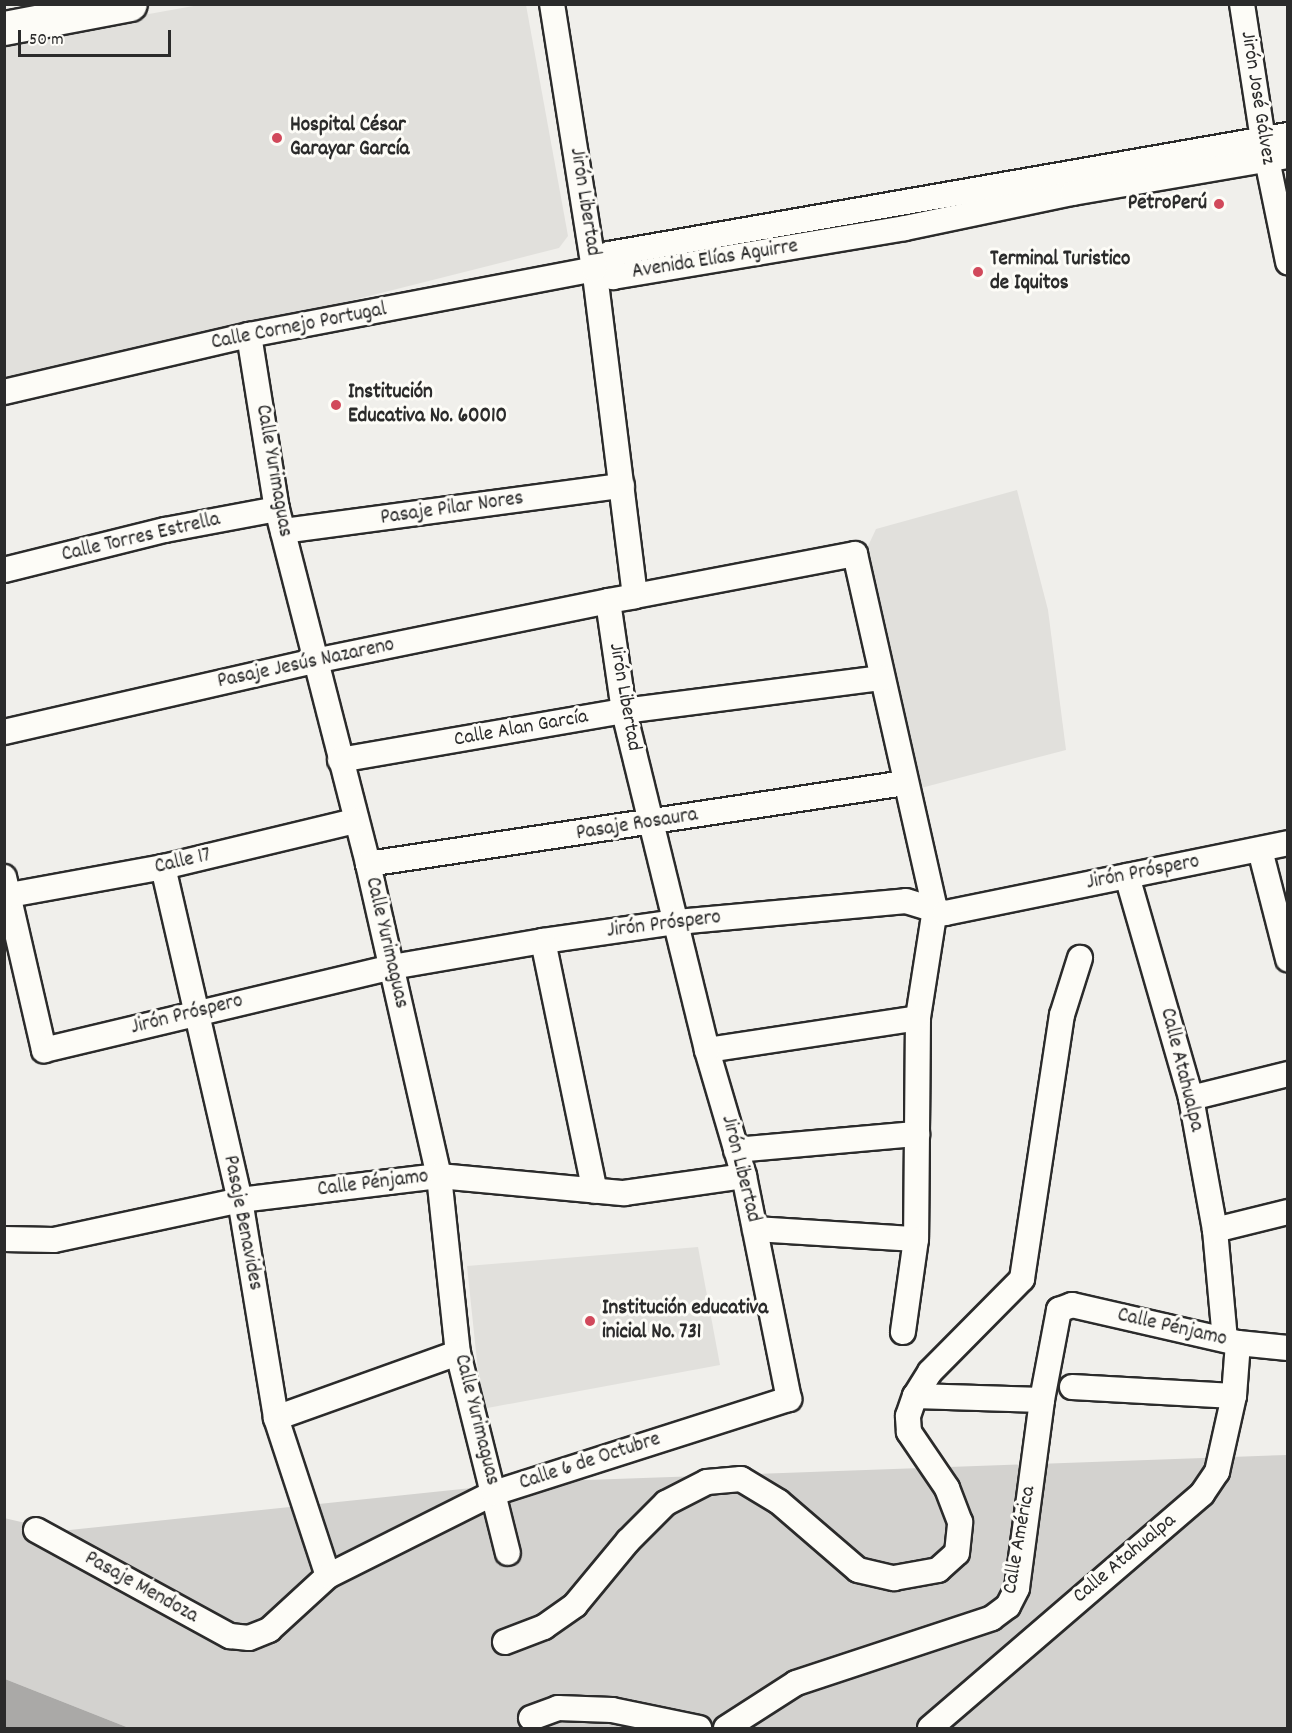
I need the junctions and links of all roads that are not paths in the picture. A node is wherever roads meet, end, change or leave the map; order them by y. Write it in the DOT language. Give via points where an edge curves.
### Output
graph roads {
  1 [pos="130,4"];
  2 [pos="552,4"];
  3 [pos="1242,4"];
  4 [pos="4,28"];
  5 [pos="1287,135"];
  6 [pos="1272,152"];
  7 [pos="1287,262"];
  8 [pos="594,269"];
  9 [pos="249,335"];
  10 [pos="4,392"];
  11 [pos="622,486"];
  12 [pos="280,520"];
  13 [pos="4,570"];
  14 [pos="635,596"];
  15 [pos="608,602"];
  16 [pos="314,661"];
  17 [pos="882,678"];
  18 [pos="624,711"];
  19 [pos="4,732"];
  20 [pos="340,760"];
  21 [pos="905,783"];
  22 [pos="355,821"];
  23 [pos="651,824"];
  24 [pos="1287,843"];
  25 [pos="1260,850"];
  26 [pos="368,864"];
  27 [pos="163,867"];
  28 [pos="1127,876"];
  29 [pos="6,889"];
  30 [pos="935,909"];
  31 [pos="678,921"];
  32 [pos="543,941"];
  33 [pos="1080,958"];
  34 [pos="1287,959"];
  35 [pos="392,967"];
  36 [pos="196,1012"];
  37 [pos="918,1018"];
  38 [pos="707,1050"];
  39 [pos="1287,1074"];
  40 [pos="1191,1098"];
  41 [pos="917,1134"];
  42 [pos="736,1150"];
  43 [pos="439,1176"];
  44 [pos="744,1176"];
  45 [pos="596,1191"];
  46 [pos="240,1200"];
  47 [pos="1287,1212"];
  48 [pos="755,1229"];
  49 [pos="1215,1230"];
  50 [pos="4,1239"];
  51 [pos="915,1239"];
  52 [pos="1059,1310"];
  53 [pos="903,1332"];
  54 [pos="1232,1341"];
  55 [pos="1287,1348"];
  56 [pos="458,1353"];
  57 [pos="1072,1387"];
  58 [pos="915,1396"];
  59 [pos="1234,1396"];
  60 [pos="789,1399"];
  61 [pos="1042,1400"];
  62 [pos="276,1418"];
  63 [pos="495,1493"];
  64 [pos="36,1530"];
  65 [pos="508,1553"];
  66 [pos="328,1576"];
  67 [pos="249,1638"];
  68 [pos="505,1642"];
  69 [pos="531,1719"];
  70 [pos="699,1728"];
  71 [pos="726,1728"];
  72 [pos="930,1728"];
  1 -- 4 [label="main road"];
  2 -- 8 [label="street, Jirón Libertad"];
  3 -- 6 [label="street, Jirón José Gálvez"];
  5 -- 6 [label="street, Avenida Elías Aguirre"];
  6 -- 7 [label="street, Jirón José Gálvez"];
  6 -- 8 [label="street, Avenida Elías Aguirre" via="952,208 609,254"];
  8 -- 9 [label="street, Calle Cornejo Portugal"];
  8 -- 11 [label="street, Jirón Libertad"];
  9 -- 10 [label="street, Calle Cornejo Portugal"];
  9 -- 12 [label="street, Calle Yurimaguas"];
  11 -- 12 [label="street, Pasaje Pilar Nores"];
  11 -- 14 [label="street, Jirón Libertad"];
  12 -- 13 [label="street, Calle Torres Estrella" via="165,530"];
  12 -- 16 [label="street, Calle Yurimaguas"];
  14 -- 15 [label="street"];
  14 -- 17 [label="street" via="855,554"];
  15 -- 16 [label="street, Pasaje Jesús Nazareno"];
  15 -- 18 [label="street, Jirón Libertad"];
  16 -- 19 [label="street, Pasaje Jesús Nazareno"];
  16 -- 20 [label="street, Calle Yurimaguas"];
  17 -- 18 [label="street, Calle Alan García"];
  17 -- 21 [label="street"];
  18 -- 20 [label="street, Calle Alan García"];
  18 -- 23 [label="street, Jirón Libertad"];
  20 -- 22 [label="street, Calle Yurimaguas"];
  21 -- 23 [label="street, Pasaje Rosaura"];
  21 -- 30 [label="street"];
  22 -- 26 [label="street, Calle Yurimaguas"];
  22 -- 27 [label="street, Calle 17"];
  23 -- 26 [label="street, Pasaje Rosaura"];
  23 -- 31 [label="street, Jirón Libertad"];
  24 -- 25 [label="street, Jirón Próspero"];
  25 -- 28 [label="street, Jirón Próspero"];
  25 -- 34 [label="street"];
  26 -- 35 [label="street, Calle Yurimaguas"];
  27 -- 29 [label="street, Calle 17"];
  27 -- 36 [label="street, Pasaje Benavides"];
  28 -- 30 [label="street, Jirón Próspero" via="945,913"];
  28 -- 40 [label="street, Calle Atahualpa"];
  29 -- 36 [label="street, Jirón Próspero" via="44,1050"];
  30 -- 31 [label="street, Jirón Próspero" via="906,901"];
  30 -- 37 [label="street"];
  31 -- 32 [label="street, Jirón Próspero"];
  31 -- 38 [label="street, Jirón Libertad"];
  32 -- 35 [label="street, Jirón Próspero"];
  32 -- 45 [label="street"];
  33 -- 58 [label="street" via="1062,1015 1022,1279 952,1348"];
  35 -- 36 [label="street, Jirón Próspero"];
  35 -- 43 [label="street, Calle Yurimaguas"];
  36 -- 46 [label="street, Pasaje Benavides"];
  37 -- 38 [label="street"];
  37 -- 41 [label="street"];
  38 -- 42 [label="street, Jirón Libertad"];
  39 -- 40 [label="street"];
  40 -- 49 [label="street, Calle Atahualpa"];
  41 -- 42 [label="street"];
  41 -- 51 [label="street"];
  42 -- 44 [label="street, Jirón Libertad"];
  43 -- 45 [label="street, Calle Pénjamo"];
  43 -- 46 [label="street, Calle Pénjamo"];
  43 -- 56 [label="street, Calle Yurimaguas"];
  44 -- 45 [label="street, Calle Pénjamo" via="624,1193"];
  44 -- 48 [label="street, Jirón Libertad"];
  46 -- 50 [label="street, Calle Pénjamo" via="54,1240"];
  46 -- 62 [label="street, Pasaje Benavides"];
  47 -- 49 [label="street"];
  48 -- 51 [label="street"];
  48 -- 60 [label="street, Jirón Libertad"];
  49 -- 54 [label="street, Calle Atahualpa"];
  51 -- 53 [label="street"];
  52 -- 54 [label="street, Calle Pénjamo" via="1072,1305"];
  52 -- 61 [label="street, Calle América"];
  54 -- 55 [label="street, Calle Pénjamo"];
  54 -- 59 [label="street, Calle Atahualpa"];
  56 -- 62 [label="street"];
  56 -- 63 [label="street, Calle Yurimaguas"];
  57 -- 59 [label="street"];
  58 -- 61 [label="street"];
  58 -- 68 [label="street" via="908,1416 909,1432 947,1488 960,1522 957,1553 938,1570 894,1578 858,1570 779,1502 741,1479 707,1482 666,1503 628,1540 575,1605 544,1627"];
  59 -- 72 [label="street, Calle Atahualpa" via="1217,1472 1202,1494"];
  60 -- 63 [label="street, Calle 6 de Octubre"];
  61 -- 71 [label="street, Calle América" via="1017,1588 1008,1606 992,1618 796,1683"];
  62 -- 66 [label="street, Pasaje Benavides"];
  63 -- 65 [label="street, Calle Yurimaguas"];
  63 -- 66 [label="street, Calle 6 de Octubre"];
  64 -- 67 [label="street, Pasaje Mendoza" via="230,1636"];
  66 -- 67 [label="street, Calle 6 de Octubre" via="269,1630"];
  69 -- 70 [label="street" via="558,1708 612,1710"];
}
